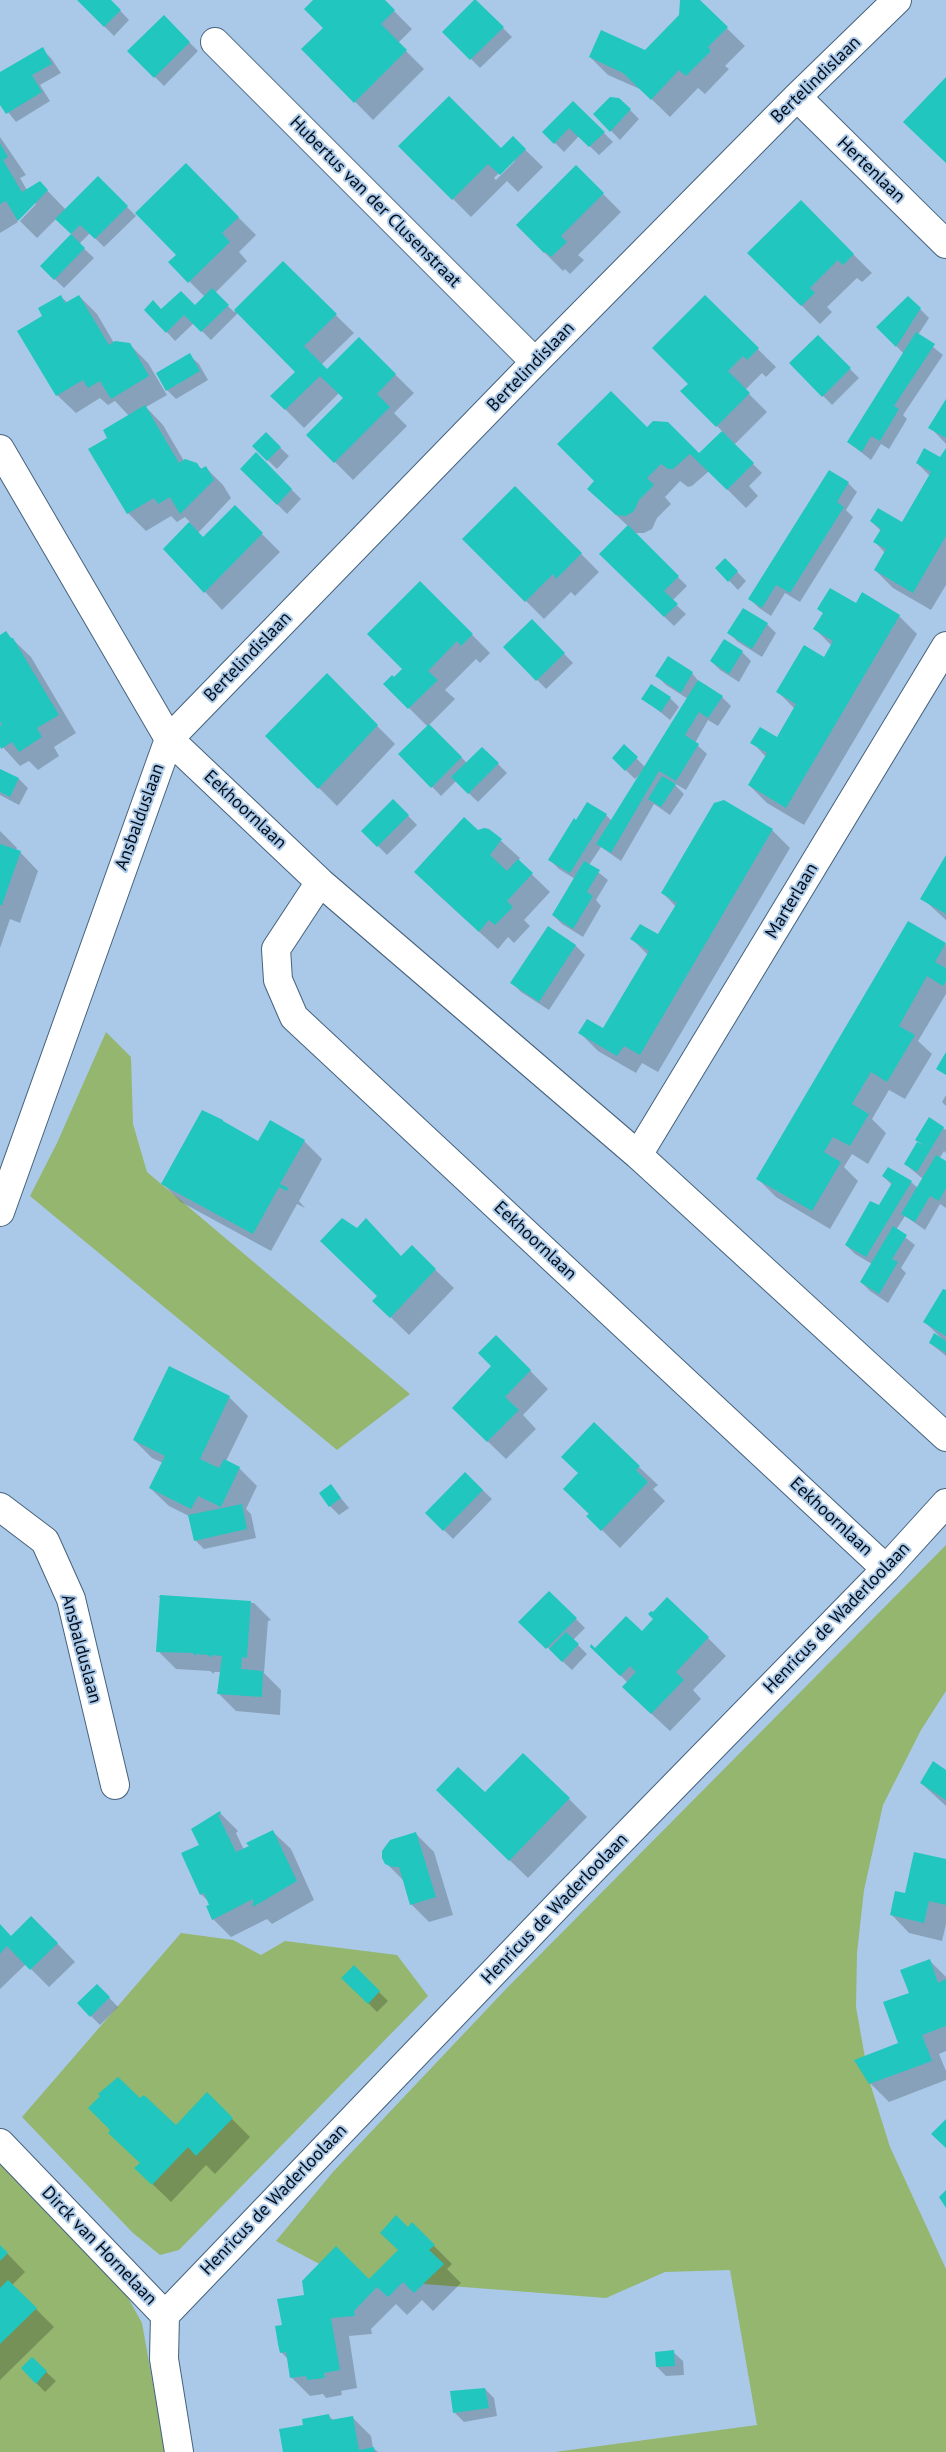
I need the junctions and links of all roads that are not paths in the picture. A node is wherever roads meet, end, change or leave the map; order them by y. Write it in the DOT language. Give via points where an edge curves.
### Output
graph roads {
  1 [pos="897,0"];
  2 [pos="215,42"];
  3 [pos="797,97"];
  4 [pos="946,244"];
  5 [pos="535,362"];
  6 [pos="0,449"];
  7 [pos="946,646"];
  8 [pos="169,739"];
  9 [pos="320,882"];
  10 [pos="638,1155"];
  11 [pos="0,1212"];
  12 [pos="946,1437"];
  13 [pos="946,1503"];
  14 [pos="0,1508"];
  15 [pos="886,1569"];
  16 [pos="115,1785"];
  17 [pos="0,2143"];
  18 [pos="165,2315"];
  19 [pos="179,2452"];
  1 -- 3 [label="street, Bertelindislaan"];
  2 -- 5 [label="street, Hubertus van der Clusenstraat"];
  3 -- 4 [label="street, Hertenlaan"];
  3 -- 5 [label="street, Bertelindislaan"];
  5 -- 8 [label="street, Bertelindislaan"];
  6 -- 8 [label="street"];
  7 -- 10 [label="street, Marterlaan"];
  8 -- 9 [label="street, Eekhoornlaan"];
  8 -- 11 [label="street, Ansbalduslaan"];
  9 -- 10 [label="street, Eekhoornlaan"];
  9 -- 15 [label="street, Eekhoornlaan" via="276,949 278,980 294,1016"];
  10 -- 12 [label="street, Eekhoornlaan"];
  13 -- 15 [label="street, Henricus de Waderloolaan"];
  14 -- 16 [label="street, Ansbalduslaan" via="45,1541 71,1599"];
  15 -- 18 [label="street, Henricus de Waderloolaan"];
  17 -- 18 [label="street, Dirck van Hornelaan"];
  18 -- 19 [label="street, Dirck van Hornelaan" via="164,2359"];
}
